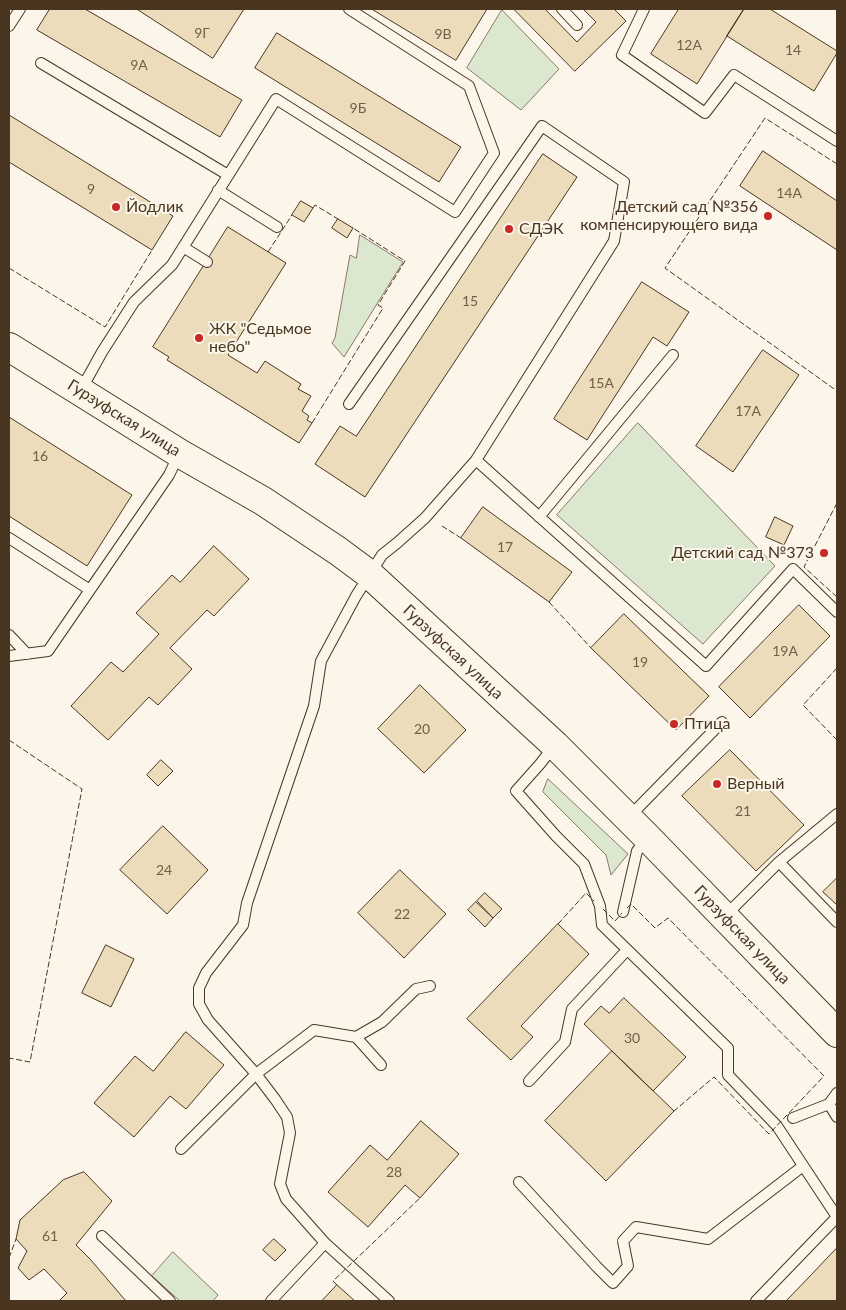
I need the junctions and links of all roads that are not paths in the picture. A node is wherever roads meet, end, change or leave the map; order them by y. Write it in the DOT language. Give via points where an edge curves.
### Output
graph roads {
  1 [pos="20,9"];
  2 [pos="349,9"];
  3 [pos="562,9"];
  4 [pos="644,9"];
  5 [pos="577,25"];
  6 [pos="9,26"];
  7 [pos="41,63"];
  8 [pos="837,141"];
  9 [pos="228,175"];
  10 [pos="218,190"];
  11 [pos="277,227"];
  12 [pos="183,247"];
  13 [pos="206,262"];
  14 [pos="9,347"];
  15 [pos="673,355"];
  16 [pos="81,391"];
  17 [pos="349,404"];
  18 [pos="180,453"];
  19 [pos="476,460"];
  20 [pos="540,516"];
  21 [pos="9,538"];
  22 [pos="369,574"];
  23 [pos="90,590"];
  24 [pos="837,612"];
  25 [pos="9,635"];
  26 [pos="27,654"];
  27 [pos="9,656"];
  28 [pos="722,722"];
  29 [pos="555,745"];
  30 [pos="837,814"];
  31 [pos="628,818"];
  32 [pos="647,838"];
  33 [pos="778,862"];
  34 [pos="623,912"];
  35 [pos="724,917"];
  36 [pos="837,922"];
  37 [pos="628,950"];
  38 [pos="430,986"];
  39 [pos="837,1032"];
  40 [pos="356,1037"];
  41 [pos="381,1065"];
  42 [pos="256,1074"];
  43 [pos="530,1081"];
  44 [pos="837,1093"];
  45 [pos="828,1104"];
  46 [pos="837,1117"];
  47 [pos="793,1118"];
  48 [pos="181,1149"];
  49 [pos="803,1166"];
  50 [pos="519,1182"];
  51 [pos="837,1217"];
  52 [pos="102,1236"];
  53 [pos="325,1243"];
  54 [pos="170,1301"];
  55 [pos="271,1301"];
  56 [pos="388,1301"];
  57 [pos="756,1301"];
  1 -- 6 [label="lane"];
  2 -- 9 [label="lane" via="469,86 494,153 456,212 276,99"];
  3 -- 5 [label="lane"];
  4 -- 8 [label="lane" via="622,55 705,113 734,75"];
  7 -- 9 [label="lane"];
  9 -- 10 [label="lane"];
  10 -- 11 [label="lane"];
  10 -- 12 [label="lane"];
  12 -- 13 [label="lane"];
  12 -- 16 [label="lane" via="172,265 134,302"];
  14 -- 16 [label="main road, Гурзуфская улица"];
  15 -- 20 [label="lane"];
  16 -- 18 [label="main road, Гурзуфская улица"];
  17 -- 19 [label="lane" via="542,126 624,182 614,241"];
  18 -- 22 [label="main road, Гурзуфская улица" via="262,501"];
  18 -- 23 [label="lane" via="170,475"];
  19 -- 20 [label="lane"];
  19 -- 22 [label="lane" via="425,518 382,556"];
  20 -- 24 [label="lane" via="706,666 793,569"];
  21 -- 23 [label="lane"];
  22 -- 29 [label="main road, Гурзуфская улица"];
  22 -- 42 [label="lane" via="322,661 314,706 247,902 243,925 206,973 200,988 199,1004 208,1020"];
  23 -- 26 [label="lane" via="48,651"];
  25 -- 26 [label="lane"];
  26 -- 27 [label="lane"];
  28 -- 31 [label="lane"];
  29 -- 31 [label="main road, Гурзуфская улица"];
  29 -- 37 [label="lane" via="516,791 584,864 600,906 602,924"];
  30 -- 33 [label="lane"];
  31 -- 32 [label="main road, Гурзуфская улица"];
  32 -- 34 [label="lane" via="637,851"];
  32 -- 35 [label="main road, Гурзуфская улица"];
  33 -- 35 [label="lane"];
  33 -- 36 [label="lane"];
  35 -- 39 [label="main road, Гурзуфская улица"];
  37 -- 43 [label="lane" via="572,1009 565,1042"];
  37 -- 49 [label="lane" via="728,1048 728,1075 778,1126"];
  38 -- 40 [label="lane" via="416,989 382,1022"];
  40 -- 41 [label="lane"];
  40 -- 42 [label="lane" via="314,1030"];
  42 -- 48 [label="lane"];
  42 -- 53 [label="lane" via="287,1117 290,1133 280,1184 286,1199"];
  44 -- 45 [label="lane"];
  45 -- 46 [label="lane"];
  45 -- 47 [label="lane"];
  49 -- 50 [label="lane" via="708,1239 636,1227 623,1241 628,1266 613,1283"];
  49 -- 51 [label="lane"];
  51 -- 57 [label="lane"];
  52 -- 54 [label="lane"];
  53 -- 55 [label="lane"];
  53 -- 56 [label="lane"];
}
